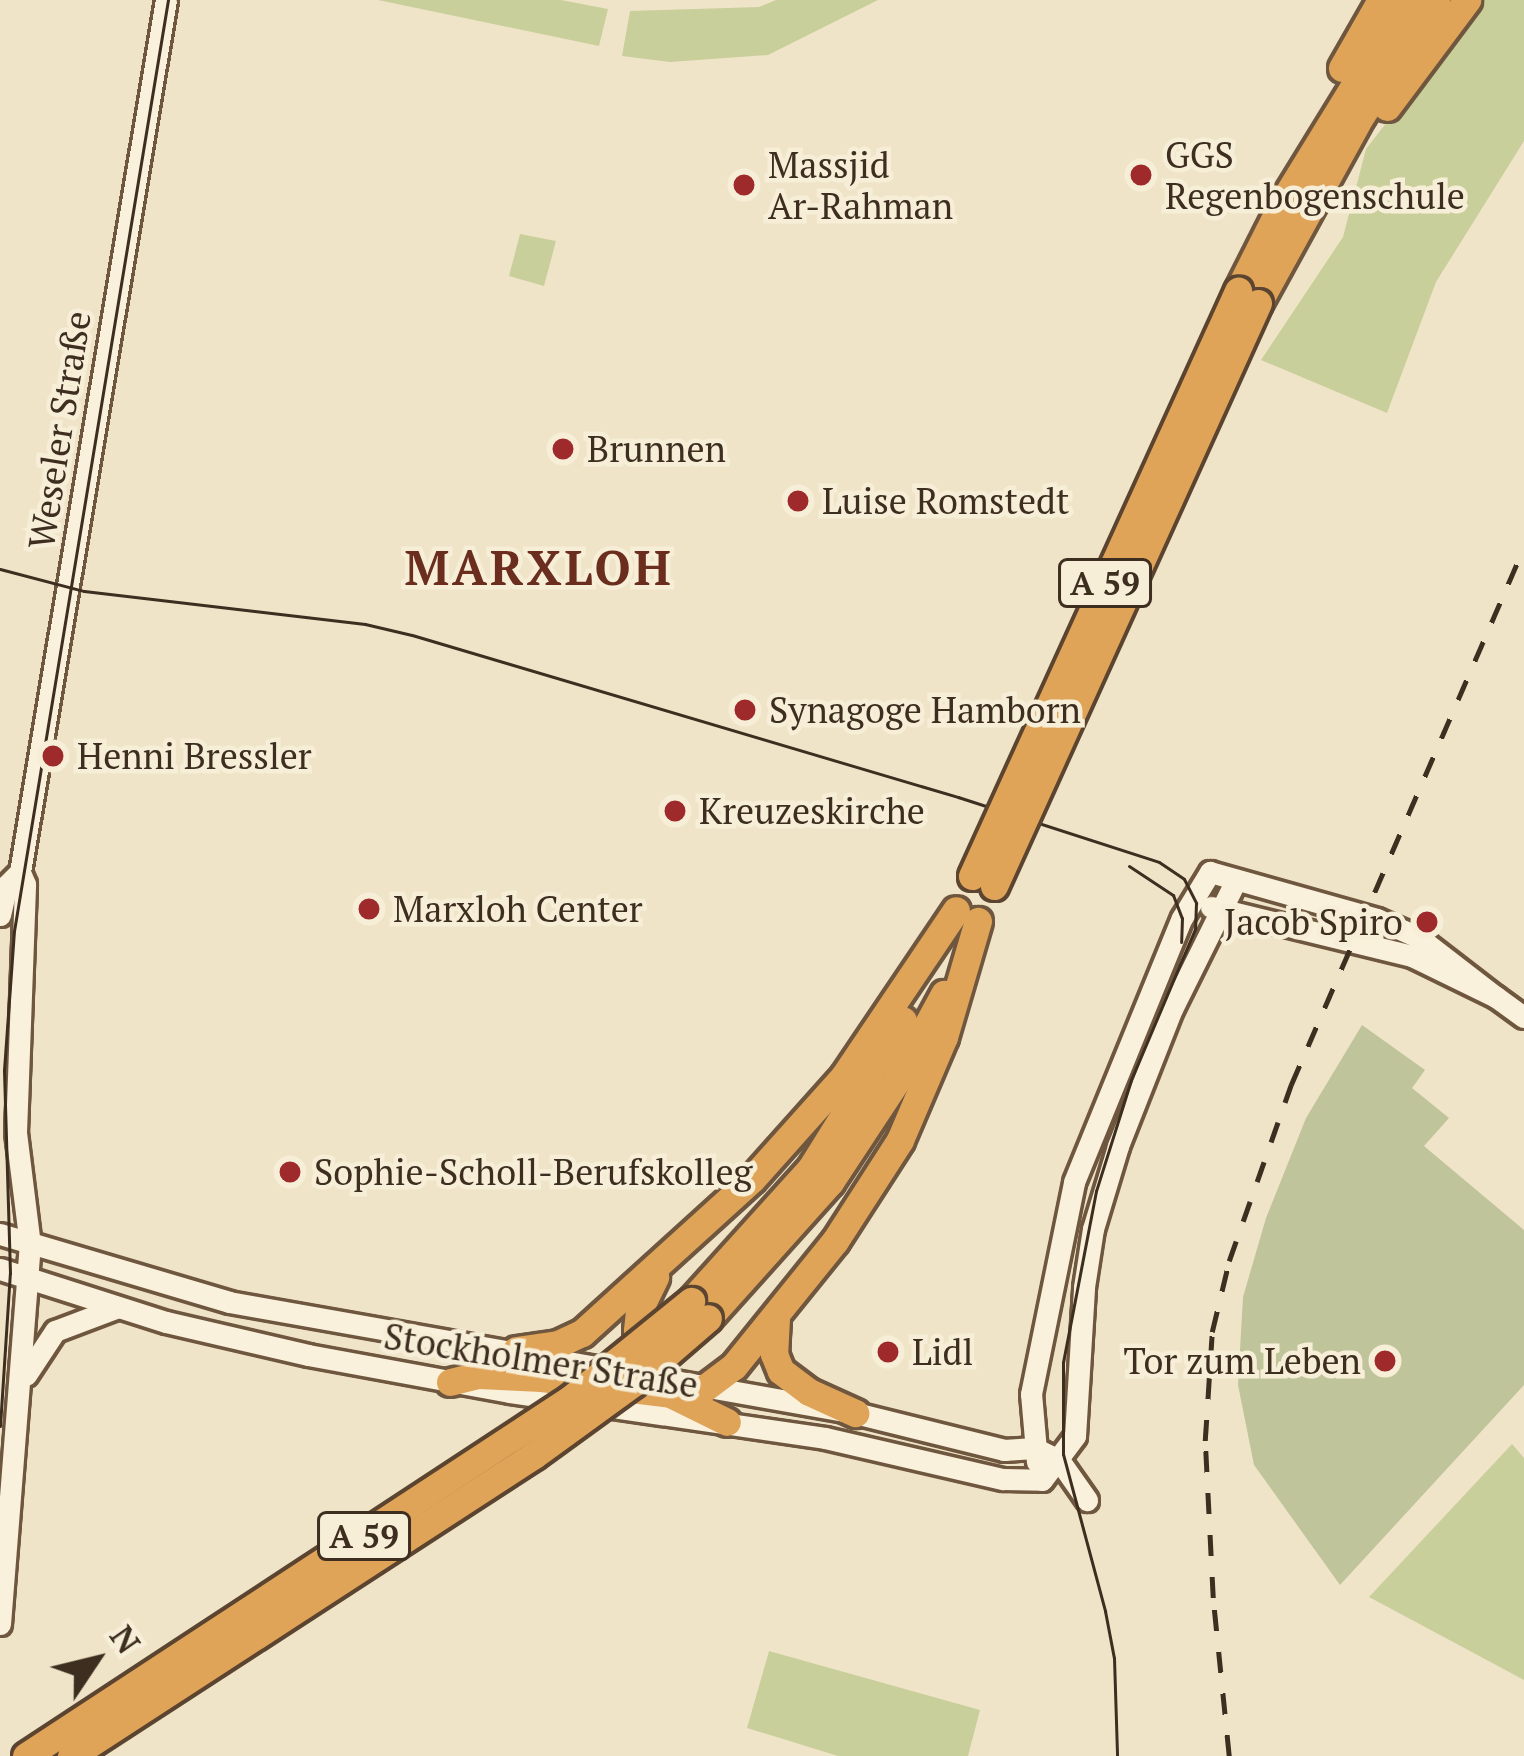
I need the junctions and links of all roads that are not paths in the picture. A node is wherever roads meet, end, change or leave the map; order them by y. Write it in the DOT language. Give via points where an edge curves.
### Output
graph roads {
  1 [pos="166,0"];
  2 [pos="1382,0"];
  3 [pos="1407,0"];
  4 [pos="1436,0"];
  5 [pos="1467,0"];
  6 [pos="1296,204"];
  7 [pos="20,872"];
  8 [pos="1236,880"];
  9 [pos="1190,902"];
  10 [pos="1220,909"];
  11 [pos="0,915"];
  12 [pos="967,916"];
  13 [pos="1496,997"];
  14 [pos="1524,1017"];
  15 [pos="13,1239"];
  16 [pos="671,1254"];
  17 [pos="13,1274"];
  18 [pos="116,1307"];
  19 [pos="699,1310"];
  20 [pos="776,1318"];
  21 [pos="516,1351"];
  22 [pos="23,1381"];
  23 [pos="450,1382"];
  24 [pos="664,1385"];
  25 [pos="710,1386"];
  26 [pos="855,1413"];
  27 [pos="727,1422"];
  28 [pos="1034,1448"];
  29 [pos="1058,1458"];
  30 [pos="1042,1480"];
  31 [pos="1087,1500"];
  32 [pos="0,1624"];
  33 [pos="26,1756"];
  34 [pos="71,1756"];
  1 -- 7 [label="main road, Weseler Straße"];
  2 -- 6 [label="highway" via="1327,94"];
  3 -- 6 [label="highway, A 59"];
  4 -- 6 [label="highway, A 59"];
  5 -- 6 [label="highway"];
  6 -- 12 [label="highway, A 59, bridge"];
  7 -- 11 [label="main road, Weseler Straße" via="7,885"];
  7 -- 15 [label="main road, Weseler Straße"];
  8 -- 9 [label="main road" via="1210,872"];
  8 -- 10 [label="main road"];
  8 -- 13 [label="main road" via="1418,937"];
  9 -- 10 [label="main road"];
  9 -- 28 [label="main road" via="1074,1182 1031,1394"];
  10 -- 13 [label="main road" via="1381,946"];
  10 -- 29 [label="main road" via="1118,1146 1093,1229 1075,1436"];
  12 -- 16 [label="highway" via="844,1076"];
  12 -- 19 [label="highway, A 59" via="848,1113"];
  12 -- 20 [label="highway" via="944,1036 900,1140"];
  13 -- 14 [label="main road"];
  15 -- 17 [label="main road, Weseler Straße"];
  15 -- 21 [label="main road, Stockholmer Straße" via="229,1302"];
  16 -- 21 [label="highway" via="583,1333"];
  16 -- 24 [label="highway" via="639,1310 640,1348"];
  17 -- 18 [label="main road, Stockholmer Straße"];
  17 -- 22 [label="main road, Weseler Straße"];
  18 -- 22 [label="main road" via="56,1331"];
  18 -- 23 [label="main road, Stockholmer Straße"];
  19 -- 33 [label="highway, A 59, bridge"];
  19 -- 34 [label="highway, A 59, bridge" via="633,1383 534,1455"];
  20 -- 25 [label="highway"];
  20 -- 26 [label="highway" via="773,1354 781,1371"];
  21 -- 24 [label="main road, Stockholmer Straße"];
  22 -- 32 [label="main road, Weseler Straße"];
  23 -- 24 [label="highway" via="479,1376"];
  23 -- 27 [label="main road, Stockholmer Straße"];
  24 -- 25 [label="highway"];
  24 -- 27 [label="highway"];
  25 -- 26 [label="main road, Stockholmer Straße"];
  26 -- 28 [label="main road, Stockholmer Straße" via="1004,1450"];
  27 -- 30 [label="main road, Stockholmer Straße" via="1003,1479"];
  28 -- 29 [label="main road, Stockholmer Straße"];
  28 -- 30 [label="main road"];
  29 -- 30 [label="main road"];
  29 -- 31 [label="main road"];
}
